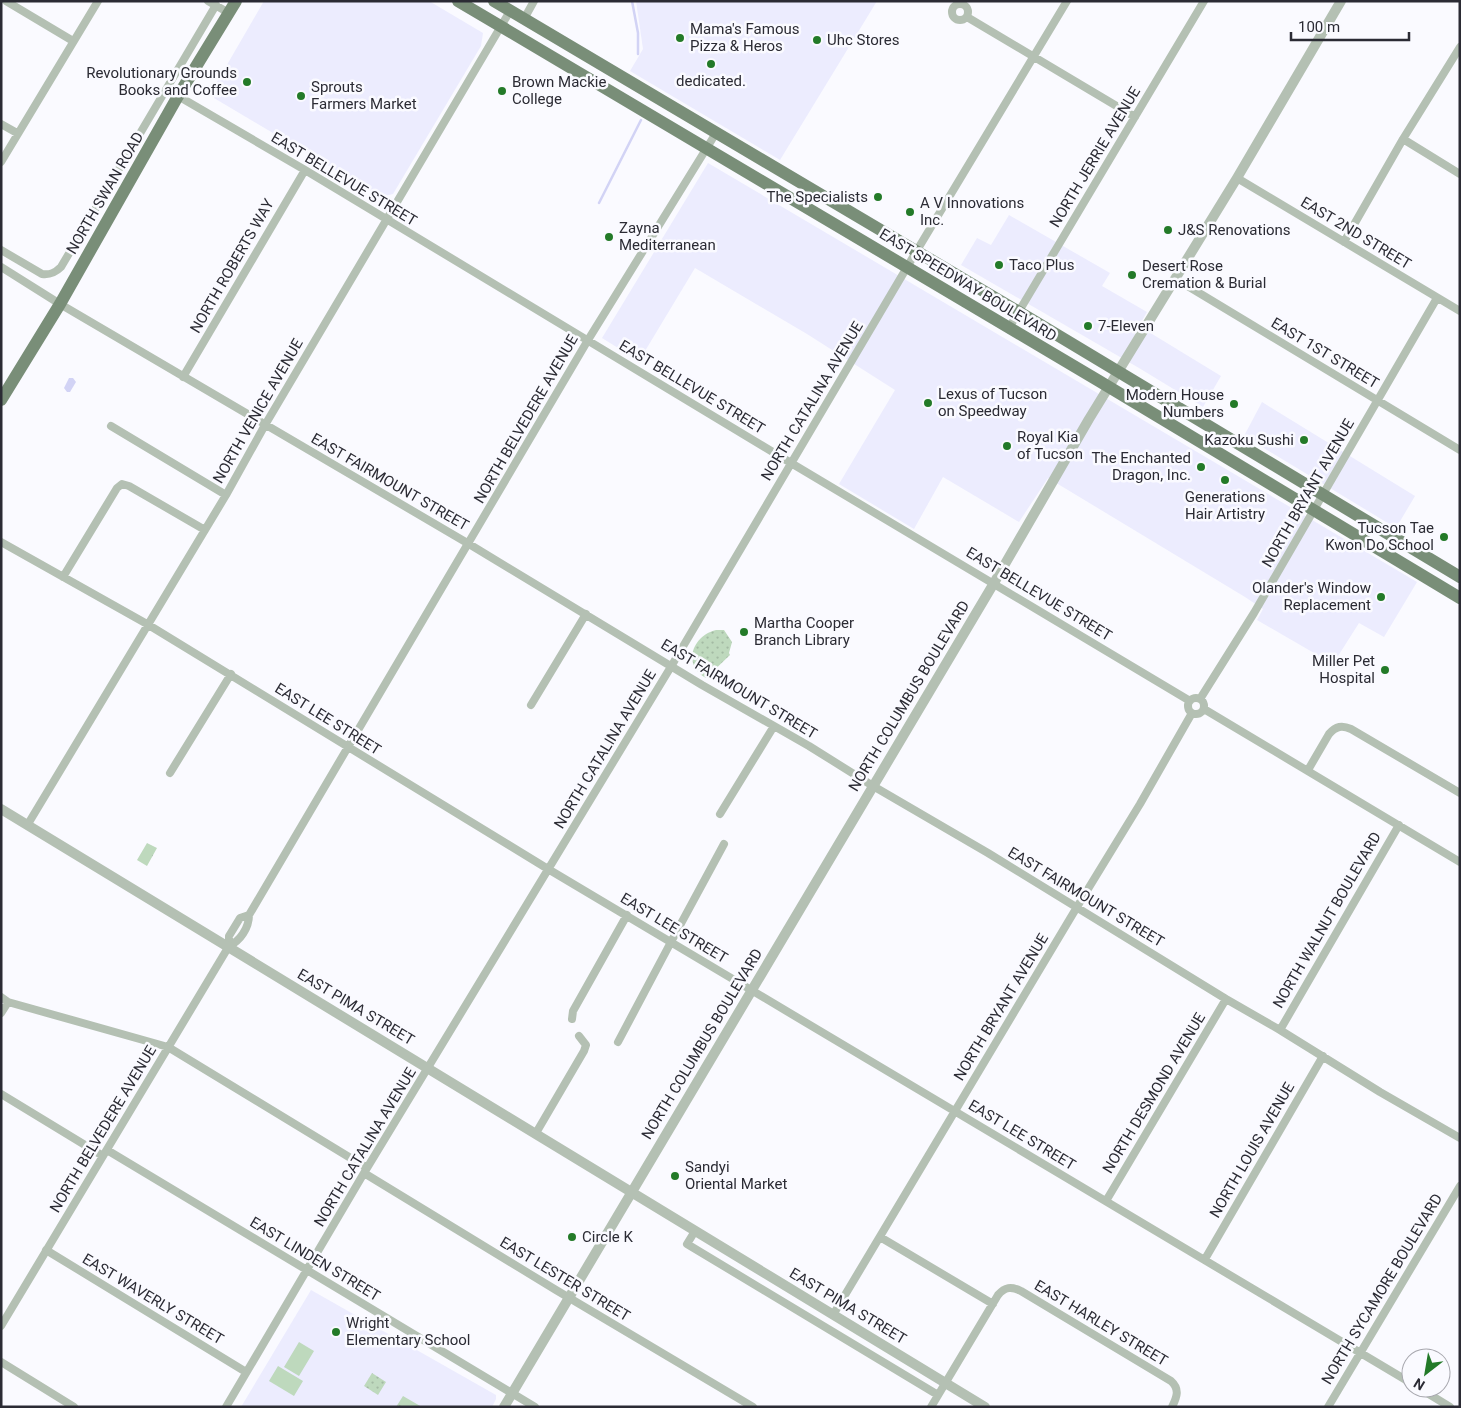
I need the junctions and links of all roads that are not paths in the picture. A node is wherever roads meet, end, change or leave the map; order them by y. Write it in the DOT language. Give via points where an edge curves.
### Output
graph roads {
  1 [pos="6,1"];
  2 [pos="98,1"];
  3 [pos="236,1"];
  4 [pos="458,1"];
  5 [pos="494,1"];
  6 [pos="534,1"];
  7 [pos="1067,1"];
  8 [pos="1204,1"];
  9 [pos="1341,1"];
  10 [pos="212,3"];
  11 [pos="510,11"];
  12 [pos="228,13"];
  13 [pos="967,17"];
  14 [pos="524,19"];
  15 [pos="501,27"];
  16 [pos="73,41"];
  17 [pos="1460,47"];
  18 [pos="1033,58"];
  19 [pos="178,96"];
  20 [pos="1135,117"];
  21 [pos="1,124"];
  22 [pos="18,133"];
  23 [pos="716,133"];
  24 [pos="1403,140"];
  25 [pos="706,149"];
  26 [pos="1,162"];
  27 [pos="305,170"];
  28 [pos="1460,174"];
  29 [pos="1237,178"];
  30 [pos="386,220"];
  31 [pos="1344,242"];
  32 [pos="1,250"];
  33 [pos="916,252"];
  34 [pos="1,267"];
  35 [pos="907,267"];
  36 [pos="1176,279"];
  37 [pos="1437,298"];
  38 [pos="60,304"];
  39 [pos="1019,312"];
  40 [pos="1460,312"];
  41 [pos="1009,328"];
  42 [pos="588,340"];
  43 [pos="1118,372"];
  44 [pos="184,377"];
  45 [pos="5,384"];
  46 [pos="1110,387"];
  47 [pos="1,400"];
  48 [pos="1377,400"];
  49 [pos="265,425"];
  50 [pos="111,426"];
  51 [pos="1460,450"];
  52 [pos="791,463"];
  53 [pos="226,494"];
  54 [pos="1324,495"];
  55 [pos="1315,511"];
  56 [pos="205,530"];
  57 [pos="1,542"];
  58 [pos="469,544"];
  59 [pos="63,577"];
  60 [pos="1460,577"];
  61 [pos="994,583"];
  62 [pos="1460,598"];
  63 [pos="586,614"];
  64 [pos="147,624"];
  65 [pos="672,665"];
  66 [pos="231,674"];
  67 [pos="1200,699"];
  68 [pos="1190,701"];
  69 [pos="531,705"];
  70 [pos="1204,709"];
  71 [pos="1192,713"];
  72 [pos="774,726"];
  73 [pos="348,747"];
  74 [pos="1308,770"];
  75 [pos="170,772"];
  76 [pos="873,786"];
  77 [pos="1460,794"];
  78 [pos="1,809"];
  79 [pos="720,814"];
  80 [pos="28,824"];
  81 [pos="1399,825"];
  82 [pos="724,844"];
  83 [pos="1460,862"];
  84 [pos="548,869"];
  85 [pos="1076,907"];
  86 [pos="627,915"];
  87 [pos="670,942"];
  88 [pos="229,946"];
  89 [pos="752,990"];
  90 [pos="5,999"];
  91 [pos="1226,999"];
  92 [pos="1,1013"];
  93 [pos="572,1019"];
  94 [pos="1280,1030"];
  95 [pos="579,1036"];
  96 [pos="618,1042"];
  97 [pos="168,1047"];
  98 [pos="1323,1056"];
  99 [pos="428,1069"];
  100 [pos="1,1094"];
  101 [pos="955,1111"];
  102 [pos="536,1133"];
  103 [pos="1460,1138"];
  104 [pos="105,1153"];
  105 [pos="366,1171"];
  106 [pos="1460,1186"];
  107 [pos="631,1192"];
  108 [pos="1106,1201"];
  109 [pos="695,1231"];
  110 [pos="880,1237"];
  111 [pos="46,1250"];
  112 [pos="1204,1259"];
  113 [pos="307,1270"];
  114 [pos="569,1298"];
  115 [pos="994,1304"];
  116 [pos="833,1315"];
  117 [pos="1,1326"];
  118 [pos="1360,1353"];
  119 [pos="1,1362"];
  120 [pos="246,1372"];
  121 [pos="1401,1377"];
  122 [pos="945,1383"];
  123 [pos="512,1393"];
  124 [pos="938,1395"];
  125 [pos="1435,1398"];
  126 [pos="74,1407"];
  127 [pos="226,1407"];
  128 [pos="504,1407"];
  129 [pos="535,1407"];
  130 [pos="753,1407"];
  131 [pos="931,1407"];
  132 [pos="985,1407"];
  133 [pos="1172,1407"];
  134 [pos="1328,1407"];
  135 [pos="1450,1407"];
  1 -- 16 [label="street"];
  2 -- 16 [label="street"];
  3 -- 12 [label="main road, NORTH SWAN ROAD"];
  4 -- 15 [label="main road, EAST SPEEDWAY BOULEVARD"];
  5 -- 11 [label="main road, EAST SPEEDWAY BOULEVARD"];
  6 -- 14 [label="street"];
  7 -- 18 [label="street, NORTH CATALINA AVENUE"];
  8 -- 20 [label="street, NORTH JERRIE AVENUE"];
  9 -- 29 [label="street, NORTH COLUMBUS BOULEVARD"];
  10 -- 12 [label="street"];
  10 -- 32 [label="street, NORTH SWAN ROAD" via="61,267 48,275 35,271"];
  11 -- 14 [label="main road, EAST SPEEDWAY BOULEVARD"];
  11 -- 15 [label="street, NORTH VENICE AVENUE"];
  12 -- 19 [label="main road, NORTH SWAN ROAD"];
  13 -- 18 [label="street"];
  14 -- 23 [label="main road, EAST SPEEDWAY BOULEVARD"];
  15 -- 25 [label="main road, EAST SPEEDWAY BOULEVARD"];
  15 -- 30 [label="street, NORTH VENICE AVENUE"];
  16 -- 22 [label="street"];
  17 -- 24 [label="street"];
  18 -- 20 [label="street"];
  18 -- 33 [label="street, NORTH CATALINA AVENUE"];
  19 -- 27 [label="street, EAST BELLEVUE STREET"];
  19 -- 38 [label="main road, NORTH SWAN ROAD"];
  20 -- 39 [label="street, NORTH JERRIE AVENUE"];
  21 -- 22 [label="street"];
  22 -- 26 [label="street"];
  23 -- 25 [label="street, NORTH BELVEDERE AVENUE"];
  23 -- 33 [label="main road, EAST SPEEDWAY BOULEVARD"];
  24 -- 28 [label="street"];
  24 -- 31 [label="street"];
  25 -- 35 [label="main road, EAST SPEEDWAY BOULEVARD"];
  25 -- 42 [label="street, NORTH BELVEDERE AVENUE"];
  27 -- 30 [label="street, EAST BELLEVUE STREET"];
  27 -- 44 [label="street, NORTH ROBERTS WAY"];
  29 -- 31 [label="street, EAST 2ND STREET"];
  29 -- 36 [label="street, NORTH COLUMBUS BOULEVARD"];
  30 -- 42 [label="street, EAST BELLEVUE STREET"];
  30 -- 49 [label="street, NORTH VENICE AVENUE"];
  31 -- 37 [label="street, EAST 2ND STREET"];
  33 -- 35 [label="street, NORTH CATALINA AVENUE"];
  33 -- 39 [label="main road, EAST SPEEDWAY BOULEVARD"];
  34 -- 38 [label="street, EAST FAIRMOUNT STREET"];
  35 -- 41 [label="main road, EAST SPEEDWAY BOULEVARD"];
  35 -- 52 [label="street, NORTH CATALINA AVENUE"];
  36 -- 43 [label="street, NORTH COLUMBUS BOULEVARD"];
  36 -- 48 [label="street, EAST 1ST STREET"];
  37 -- 40 [label="street, EAST 2ND STREET"];
  37 -- 48 [label="street, NORTH BRYANT AVENUE"];
  38 -- 44 [label="street, EAST FAIRMOUNT STREET"];
  38 -- 45 [label="main road, NORTH SWAN ROAD"];
  39 -- 41 [label="street, NORTH JERRIE AVENUE"];
  39 -- 43 [label="main road, EAST SPEEDWAY BOULEVARD"];
  41 -- 46 [label="main road, EAST SPEEDWAY BOULEVARD"];
  42 -- 52 [label="street, EAST BELLEVUE STREET"];
  42 -- 58 [label="street, NORTH BELVEDERE AVENUE"];
  43 -- 46 [label="street, NORTH COLUMBUS BOULEVARD"];
  43 -- 54 [label="main road, EAST SPEEDWAY BOULEVARD"];
  44 -- 49 [label="street, EAST FAIRMOUNT STREET"];
  45 -- 47 [label="main road, NORTH SWAN ROAD"];
  46 -- 55 [label="main road, EAST SPEEDWAY BOULEVARD"];
  46 -- 61 [label="street, NORTH COLUMBUS BOULEVARD"];
  48 -- 51 [label="street, EAST 1ST STREET"];
  48 -- 54 [label="street, NORTH BRYANT AVENUE"];
  49 -- 53 [label="street, NORTH VENICE AVENUE"];
  49 -- 58 [label="street, EAST FAIRMOUNT STREET"];
  50 -- 53 [label="street"];
  52 -- 61 [label="street, EAST BELLEVUE STREET"];
  52 -- 65 [label="street, NORTH CATALINA AVENUE"];
  53 -- 56 [label="street, NORTH VENICE AVENUE"];
  54 -- 55 [label="street, NORTH BRYANT AVENUE"];
  54 -- 60 [label="main road, EAST SPEEDWAY BOULEVARD"];
  55 -- 62 [label="main road, EAST SPEEDWAY BOULEVARD"];
  55 -- 67 [label="street, NORTH BRYANT AVENUE"];
  56 -- 59 [label="street" via="122,484"];
  56 -- 64 [label="street, NORTH VENICE AVENUE"];
  57 -- 59 [label="street, EAST LEE STREET"];
  58 -- 63 [label="street, EAST FAIRMOUNT STREET"];
  58 -- 73 [label="street, NORTH BELVEDERE AVENUE"];
  59 -- 64 [label="street, EAST LEE STREET"];
  61 -- 68 [label="street, EAST BELLEVUE STREET"];
  61 -- 76 [label="street, NORTH COLUMBUS BOULEVARD"];
  63 -- 65 [label="street, EAST FAIRMOUNT STREET"];
  63 -- 69 [label="street"];
  64 -- 66 [label="street, EAST LEE STREET"];
  64 -- 80 [label="street, NORTH VENICE AVENUE"];
  65 -- 72 [label="street, EAST FAIRMOUNT STREET"];
  65 -- 84 [label="street, NORTH CATALINA AVENUE"];
  66 -- 73 [label="street, EAST LEE STREET"];
  66 -- 75 [label="street"];
  67 -- 68 [label="street"];
  67 -- 70 [label="street"];
  68 -- 71 [label="street"];
  70 -- 71 [label="street" via="1199,714"];
  70 -- 74 [label="street"];
  71 -- 85 [label="street, NORTH BRYANT AVENUE"];
  72 -- 76 [label="street, EAST FAIRMOUNT STREET"];
  72 -- 79 [label="street"];
  73 -- 84 [label="street, EAST LEE STREET"];
  73 -- 88 [label="street, NORTH BELVEDERE AVENUE" via="249,915 240,918 229,936"];
  74 -- 77 [label="street" via="1328,734 1342,726"];
  74 -- 81 [label="street"];
  76 -- 85 [label="street, EAST FAIRMOUNT STREET"];
  76 -- 89 [label="street, NORTH COLUMBUS BOULEVARD"];
  78 -- 80 [label="street, EAST PIMA STREET"];
  80 -- 88 [label="street, EAST PIMA STREET"];
  81 -- 83 [label="street"];
  81 -- 94 [label="street, NORTH WALNUT BOULEVARD"];
  82 -- 87 [label="street"];
  84 -- 86 [label="street, EAST LEE STREET"];
  84 -- 99 [label="street, NORTH CATALINA AVENUE"];
  85 -- 91 [label="street, EAST FAIRMOUNT STREET"];
  85 -- 101 [label="street, NORTH BRYANT AVENUE"];
  86 -- 87 [label="street, EAST LEE STREET"];
  86 -- 93 [label="street" via="573,1011"];
  87 -- 89 [label="street, EAST LEE STREET"];
  87 -- 96 [label="street"];
  88 -- 97 [label="street, NORTH BELVEDERE AVENUE"];
  88 -- 99 [label="street, EAST PIMA STREET"];
  89 -- 101 [label="street, EAST LEE STREET"];
  89 -- 107 [label="street, NORTH COLUMBUS BOULEVARD"];
  90 -- 92 [label="street"];
  90 -- 97 [label="street, EAST LESTER STREET"];
  91 -- 94 [label="street, EAST FAIRMOUNT STREET"];
  91 -- 108 [label="street, NORTH DESMOND AVENUE"];
  94 -- 98 [label="street, EAST FAIRMOUNT STREET"];
  95 -- 102 [label="street" via="586,1045 584,1051"];
  97 -- 104 [label="street, NORTH BELVEDERE AVENUE"];
  97 -- 105 [label="street, EAST LESTER STREET"];
  98 -- 103 [label="street, EAST FAIRMOUNT STREET"];
  98 -- 112 [label="street, NORTH LOUIS AVENUE"];
  99 -- 102 [label="street, EAST PIMA STREET"];
  99 -- 105 [label="street, NORTH CATALINA AVENUE"];
  100 -- 104 [label="street, EAST LINDEN STREET"];
  101 -- 108 [label="street, EAST LEE STREET"];
  101 -- 110 [label="street, NORTH BRYANT AVENUE"];
  102 -- 107 [label="street, EAST PIMA STREET"];
  104 -- 111 [label="street, NORTH BELVEDERE AVENUE"];
  104 -- 113 [label="street, EAST LINDEN STREET"];
  105 -- 113 [label="street, NORTH CATALINA AVENUE"];
  105 -- 114 [label="street, EAST LESTER STREET"];
  106 -- 118 [label="street, NORTH SYCAMORE BOULEVARD"];
  107 -- 109 [label="street, EAST PIMA STREET"];
  107 -- 114 [label="street, NORTH COLUMBUS BOULEVARD"];
  108 -- 112 [label="street, EAST LEE STREET"];
  109 -- 116 [label="street, EAST PIMA STREET"];
  109 -- 124 [label="street, EAST PIMA STREET" via="687,1244"];
  110 -- 115 [label="street"];
  110 -- 116 [label="street, NORTH BRYANT AVENUE"];
  111 -- 117 [label="street, NORTH BELVEDERE AVENUE"];
  111 -- 120 [label="street, EAST WAVERLY STREET"];
  112 -- 118 [label="street, EAST LEE STREET"];
  113 -- 120 [label="street, NORTH CATALINA AVENUE"];
  113 -- 123 [label="street, EAST LINDEN STREET"];
  114 -- 123 [label="street, NORTH COLUMBUS BOULEVARD"];
  114 -- 130 [label="street, EAST LESTER STREET"];
  115 -- 122 [label="street"];
  115 -- 133 [label="street, EAST HARLEY STREET" via="1002,1290 1008,1287 1021,1291 1167,1378 1178,1393"];
  116 -- 122 [label="street, EAST PIMA STREET"];
  118 -- 121 [label="street, EAST LEE STREET"];
  118 -- 134 [label="street, NORTH SYCAMORE BOULEVARD"];
  119 -- 126 [label="street"];
  120 -- 127 [label="street, NORTH CATALINA AVENUE"];
  122 -- 124 [label="street"];
  122 -- 132 [label="street, EAST PIMA STREET"];
  123 -- 128 [label="street, NORTH COLUMBUS BOULEVARD"];
  123 -- 129 [label="street, EAST LINDEN STREET"];
  124 -- 131 [label="street"];
  125 -- 135 [label="street"];
}
